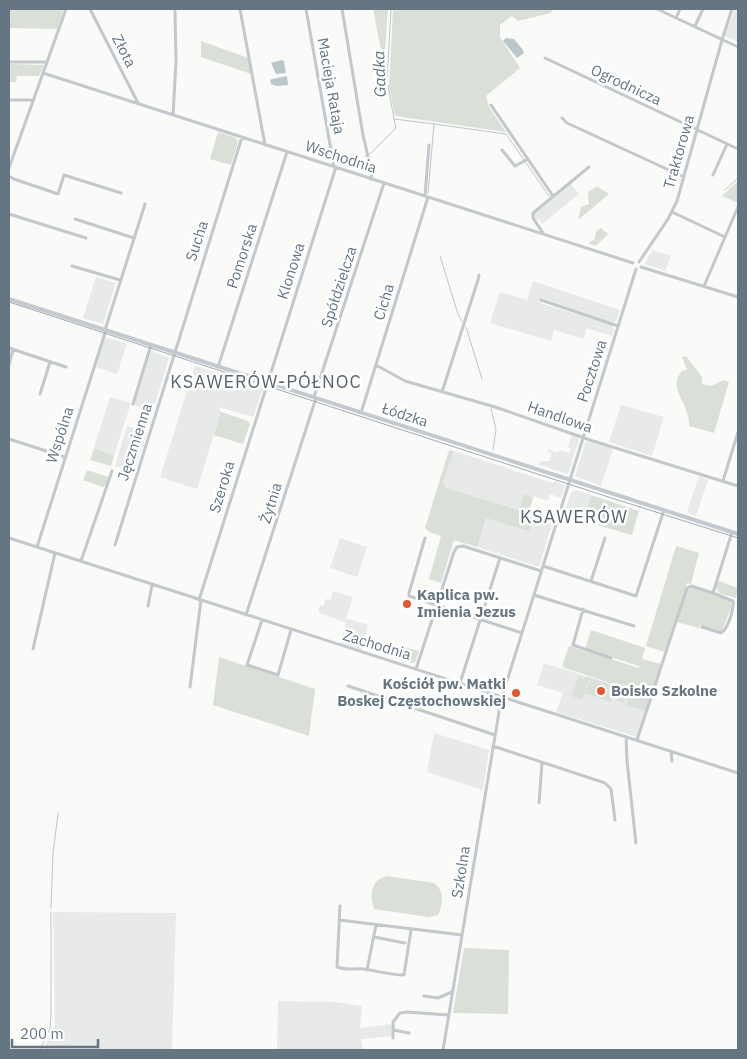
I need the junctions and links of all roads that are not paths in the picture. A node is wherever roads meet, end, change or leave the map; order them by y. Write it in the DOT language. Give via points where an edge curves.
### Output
graph roads {
  1 [pos="66,9"];
  2 [pos="90,9"];
  3 [pos="240,9"];
  4 [pos="306,9"];
  5 [pos="342,9"];
  6 [pos="657,9"];
  7 [pos="680,9"];
  8 [pos="703,9"];
  9 [pos="732,9"];
  10 [pos="175,11"];
  11 [pos="676,18"];
  12 [pos="695,26"];
  13 [pos="722,40"];
  14 [pos="738,47"];
  15 [pos="545,58"];
  16 [pos="9,62"];
  17 [pos="47,62"];
  18 [pos="43,73"];
  19 [pos="9,100"];
  20 [pos="33,100"];
  21 [pos="138,104"];
  22 [pos="491,105"];
  23 [pos="173,115"];
  24 [pos="562,118"];
  25 [pos="697,130"];
  26 [pos="242,137"];
  27 [pos="727,144"];
  28 [pos="265,145"];
  29 [pos="429,146"];
  30 [pos="738,149"];
  31 [pos="502,150"];
  32 [pos="287,152"];
  33 [pos="528,159"];
  34 [pos="335,167"];
  35 [pos="589,167"];
  36 [pos="9,168"];
  37 [pos="712,175"];
  38 [pos="9,176"];
  39 [pos="684,177"];
  40 [pos="371,178"];
  41 [pos="384,183"];
  42 [pos="121,193"];
  43 [pos="553,196"];
  44 [pos="427,197"];
  45 [pos="145,204"];
  46 [pos="738,207"];
  47 [pos="672,212"];
  48 [pos="9,214"];
  49 [pos="75,219"];
  50 [pos="543,234"];
  51 [pos="725,237"];
  52 [pos="86,238"];
  53 [pos="134,238"];
  54 [pos="639,262"];
  55 [pos="633,264"];
  56 [pos="72,266"];
  57 [pos="641,267"];
  58 [pos="636,270"];
  59 [pos="479,276"];
  60 [pos="120,280"];
  61 [pos="704,286"];
  62 [pos="738,297"];
  63 [pos="9,299"];
  64 [pos="542,300"];
  65 [pos="618,326"];
  66 [pos="105,330"];
  67 [pos="151,345"];
  68 [pos="9,348"];
  69 [pos="14,350"];
  70 [pos="174,352"];
  71 [pos="50,362"];
  72 [pos="376,364"];
  73 [pos="9,365"];
  74 [pos="66,366"];
  75 [pos="218,366"];
  76 [pos="268,382"];
  77 [pos="442,392"];
  78 [pos="40,394"];
  79 [pos="315,398"];
  80 [pos="133,404"];
  81 [pos="361,413"];
  82 [pos="738,432"];
  83 [pos="583,437"];
  84 [pos="9,439"];
  85 [pos="65,457"];
  86 [pos="112,471"];
  87 [pos="570,480"];
  88 [pos="723,481"];
  89 [pos="738,486"];
  90 [pos="664,510"];
  91 [pos="732,532"];
  92 [pos="738,534"];
  93 [pos="9,538"];
  94 [pos="425,538"];
  95 [pos="605,538"];
  96 [pos="115,545"];
  97 [pos="36,547"];
  98 [pos="55,553"];
  99 [pos="500,558"];
  100 [pos="81,562"];
  101 [pos="543,566"];
  102 [pos="541,571"];
  103 [pos="591,582"];
  104 [pos="152,584"];
  105 [pos="713,593"];
  106 [pos="534,595"];
  107 [pos="200,600"];
  108 [pos="437,605"];
  109 [pos="148,606"];
  110 [pos="583,610"];
  111 [pos="246,615"];
  112 [pos="481,619"];
  113 [pos="262,620"];
  114 [pos="634,626"];
  115 [pos="702,627"];
  116 [pos="291,630"];
  117 [pos="522,633"];
  118 [pos="33,649"];
  119 [pos="611,658"];
  120 [pos="416,669"];
  121 [pos="460,683"];
  122 [pos="348,686"];
  123 [pos="190,687"];
  124 [pos="502,697"];
  125 [pos="495,734"];
  126 [pos="626,737"];
  127 [pos="637,740"];
  128 [pos="493,746"];
  129 [pos="671,751"];
  130 [pos="672,761"];
  131 [pos="542,763"];
  132 [pos="738,773"];
  133 [pos="539,802"];
  134 [pos="615,820"];
  135 [pos="636,843"];
  136 [pos="340,906"];
  137 [pos="339,920"];
  138 [pos="376,925"];
  139 [pos="411,930"];
  140 [pos="462,935"];
  141 [pos="374,937"];
  142 [pos="405,943"];
  143 [pos="367,970"];
  144 [pos="452,992"];
  145 [pos="424,996"];
  146 [pos="448,1015"];
  147 [pos="393,1030"];
  148 [pos="409,1033"];
  149 [pos="393,1038"];
  150 [pos="443,1050"];
  1 -- 17 [label="street"];
  2 -- 21 [label="street, Złota"];
  3 -- 28 [label="street"];
  4 -- 34 [label="street, Macieja Rataja"];
  5 -- 40 [label="street"];
  6 -- 11 [label="street"];
  7 -- 11 [label="street"];
  8 -- 12 [label="street"];
  9 -- 13 [label="street, Traktorowa"];
  10 -- 23 [label="street"];
  11 -- 12 [label="street"];
  12 -- 13 [label="street"];
  13 -- 14 [label="street"];
  13 -- 25 [label="street, Traktorowa"];
  15 -- 25 [label="street, Ogrodnicza"];
  16 -- 17 [label="street"];
  17 -- 18 [label="street"];
  18 -- 20 [label="street"];
  18 -- 21 [label="street, Wschodnia"];
  19 -- 20 [label="street"];
  20 -- 36 [label="street"];
  21 -- 23 [label="street, Wschodnia"];
  22 -- 33 [label="street"];
  23 -- 26 [label="street, Wschodnia"];
  24 -- 39 [label="street"];
  25 -- 27 [label="street, Ogrodnicza"];
  25 -- 39 [label="street, Traktorowa"];
  26 -- 28 [label="street, Wschodnia"];
  26 -- 70 [label="street, Sucha"];
  27 -- 30 [label="street, Ogrodnicza"];
  27 -- 37 [label="street"];
  28 -- 32 [label="street, Wschodnia"];
  29 -- 44 [label="street, Cicha"];
  31 -- 33 [label="street" via="515,166"];
  32 -- 34 [label="street, Wschodnia"];
  32 -- 75 [label="street, Pomorska"];
  33 -- 43 [label="street"];
  34 -- 40 [label="street, Wschodnia"];
  34 -- 76 [label="street, Klonowa"];
  35 -- 43 [label="street"];
  38 -- 42 [label="street" via="58,194 64,174"];
  39 -- 47 [label="street, Traktorowa"];
  40 -- 41 [label="street, Wschodnia"];
  41 -- 44 [label="street, Wschodnia"];
  41 -- 79 [label="street, Spółdzielcza"];
  43 -- 50 [label="street" via="532,214"];
  44 -- 50 [label="street, Wschodnia"];
  44 -- 72 [label="street, Cicha"];
  45 -- 53 [label="street, Wspólna"];
  46 -- 51 [label="street"];
  47 -- 51 [label="street"];
  47 -- 54 [label="street, Traktorowa"];
  48 -- 52 [label="street"];
  49 -- 53 [label="street"];
  50 -- 55 [label="street, Wschodnia"];
  51 -- 61 [label="street"];
  53 -- 60 [label="street, Wspólna"];
  54 -- 55 [label="street"];
  54 -- 57 [label="street"];
  55 -- 58 [label="street"];
  56 -- 60 [label="street"];
  57 -- 58 [label="street"];
  57 -- 61 [label="street"];
  58 -- 65 [label="street, Pocztowa"];
  59 -- 77 [label="street"];
  60 -- 66 [label="street, Wspólna"];
  61 -- 62 [label="street"];
  63 -- 66 [label="main road, Łódzka"];
  64 -- 65 [label="street"];
  65 -- 83 [label="street, Pocztowa"];
  66 -- 67 [label="main road, Łódzka"];
  66 -- 85 [label="street, Wspólna"];
  67 -- 70 [label="main road, Łódzka"];
  67 -- 80 [label="street"];
  68 -- 69 [label="street"];
  69 -- 71 [label="street"];
  69 -- 73 [label="street"];
  70 -- 75 [label="main road, Łódzka"];
  70 -- 96 [label="street, Jęczmienna"];
  71 -- 74 [label="street"];
  71 -- 78 [label="street"];
  72 -- 77 [label="street, Handlowa" via="400,379"];
  72 -- 81 [label="street, Cicha"];
  75 -- 76 [label="main road, Łódzka"];
  76 -- 79 [label="main road, Łódzka"];
  76 -- 107 [label="street, Szeroka"];
  77 -- 83 [label="street, Handlowa"];
  79 -- 81 [label="main road, Łódzka"];
  79 -- 111 [label="street, Żytnia"];
  81 -- 87 [label="main road, Łódzka"];
  82 -- 88 [label="street"];
  83 -- 87 [label="street, Pocztowa"];
  83 -- 88 [label="street, Handlowa"];
  84 -- 85 [label="street"];
  85 -- 97 [label="street, Wspólna"];
  86 -- 100 [label="street"];
  87 -- 90 [label="main road, Łódzka"];
  87 -- 101 [label="street, Pocztowa"];
  88 -- 89 [label="street, Handlowa"];
  90 -- 91 [label="main road, Łódzka"];
  90 -- 103 [label="street" via="636,596"];
  91 -- 92 [label="main road, Łódzka"];
  91 -- 105 [label="street"];
  93 -- 97 [label="street, Zachodnia"];
  94 -- 108 [label="street" via="409,595"];
  95 -- 103 [label="street"];
  97 -- 98 [label="street, Zachodnia"];
  98 -- 100 [label="street, Zachodnia"];
  98 -- 118 [label="street"];
  99 -- 102 [label="street"];
  99 -- 108 [label="street" via="458,546"];
  99 -- 112 [label="street"];
  100 -- 104 [label="street, Zachodnia"];
  101 -- 102 [label="street, Pocztowa"];
  101 -- 103 [label="street"];
  102 -- 106 [label="street, Pocztowa"];
  104 -- 107 [label="street, Zachodnia"];
  104 -- 109 [label="street"];
  105 -- 115 [label="street" via="731,599 733,605 723,632"];
  105 -- 127 [label="street" via="690,586 687,588"];
  106 -- 110 [label="street"];
  106 -- 117 [label="street, Szkolna"];
  107 -- 111 [label="street, Zachodnia"];
  107 -- 123 [label="street, Szeroka"];
  108 -- 112 [label="street"];
  108 -- 120 [label="street"];
  110 -- 114 [label="street"];
  110 -- 119 [label="street" via="573,645"];
  111 -- 113 [label="street, Zachodnia"];
  112 -- 117 [label="street"];
  112 -- 121 [label="street"];
  113 -- 116 [label="street, Zachodnia"];
  113 -- 116 [label="street" via="247,666 278,675"];
  116 -- 120 [label="street, Zachodnia"];
  117 -- 124 [label="street, Szkolna"];
  120 -- 121 [label="street, Zachodnia"];
  121 -- 124 [label="street, Zachodnia"];
  122 -- 125 [label="street"];
  124 -- 125 [label="street, Szkolna"];
  124 -- 126 [label="street, Zachodnia"];
  125 -- 128 [label="street, Szkolna"];
  126 -- 127 [label="street, Zachodnia"];
  126 -- 135 [label="street"];
  127 -- 129 [label="street, Zachodnia"];
  128 -- 131 [label="street"];
  128 -- 140 [label="street, Szkolna"];
  129 -- 130 [label="street"];
  129 -- 132 [label="street, Zachodnia"];
  131 -- 133 [label="street"];
  131 -- 134 [label="street" via="606,783 611,789"];
  136 -- 137 [label="street"];
  137 -- 138 [label="street"];
  137 -- 143 [label="street" via="337,967"];
  138 -- 139 [label="street"];
  138 -- 141 [label="street"];
  139 -- 140 [label="street"];
  139 -- 143 [label="street" via="404,975"];
  140 -- 144 [label="street, Szkolna"];
  141 -- 142 [label="street"];
  141 -- 143 [label="street"];
  144 -- 145 [label="street" via="438,998"];
  144 -- 146 [label="street, Szkolna"];
  146 -- 147 [label="street" via="400,1012 394,1020"];
  146 -- 150 [label="street, Szkolna"];
  147 -- 148 [label="street"];
  147 -- 149 [label="street"];
}
